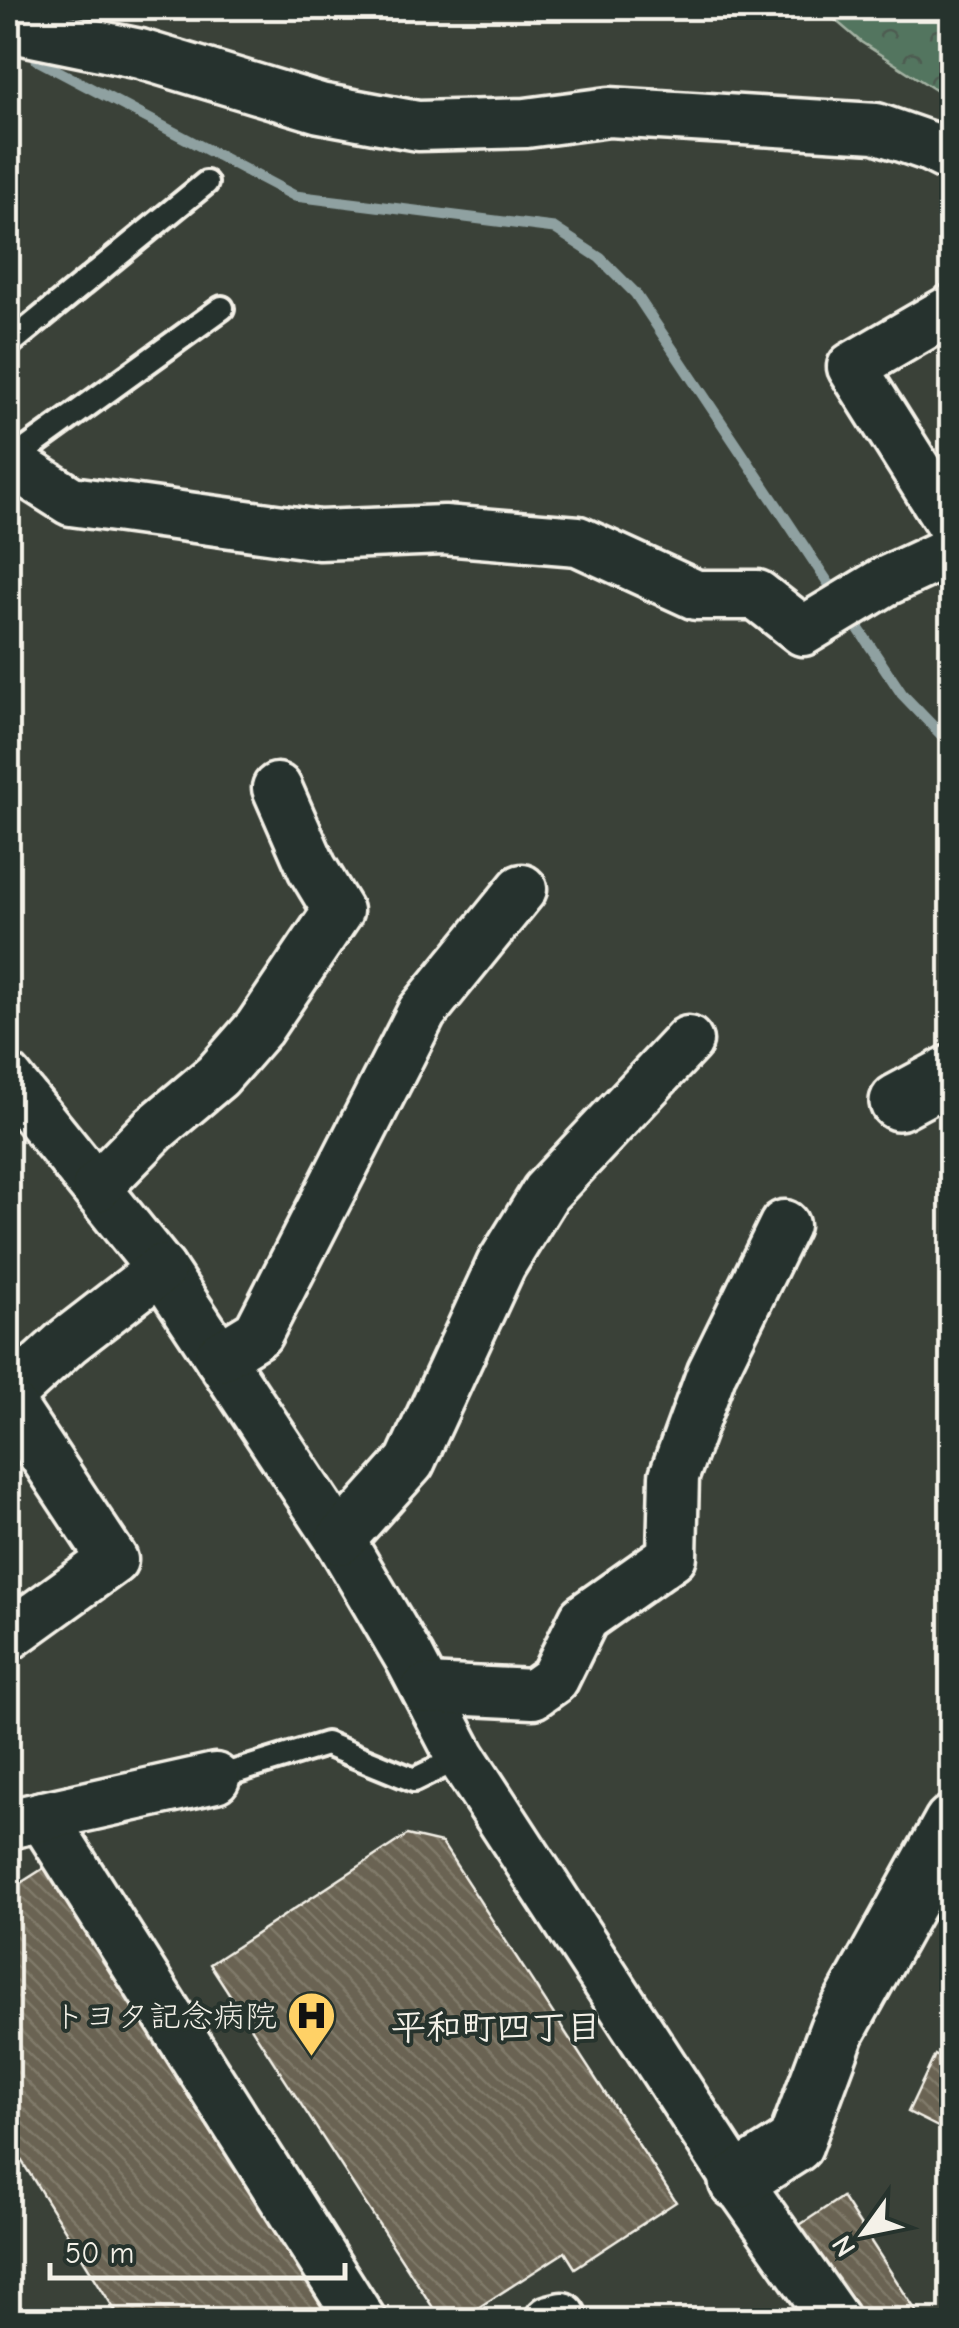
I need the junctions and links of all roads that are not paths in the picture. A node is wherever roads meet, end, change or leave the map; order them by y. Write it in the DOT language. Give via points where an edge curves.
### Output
graph roads {
  1 [pos="8,26"];
  2 [pos="952,158"];
  3 [pos="206,184"];
  4 [pos="222,308"];
  5 [pos="952,309"];
  6 [pos="8,345"];
  7 [pos="8,462"];
  8 [pos="952,526"];
  9 [pos="952,546"];
  10 [pos="276,788"];
  11 [pos="522,889"];
  12 [pos="688,1041"];
  13 [pos="952,1073"];
  14 [pos="8,1079"];
  15 [pos="898,1102"];
  16 [pos="96,1188"];
  17 [pos="784,1225"];
  18 [pos="161,1269"];
  19 [pos="220,1357"];
  20 [pos="8,1398"];
  21 [pos="340,1540"];
  22 [pos="8,1636"];
  23 [pos="426,1689"];
  24 [pos="461,1757"];
  25 [pos="215,1778"];
  26 [pos="25,1820"];
  27 [pos="952,1823"];
  28 [pos="737,2181"];
  29 [pos="362,2320"];
  30 [pos="835,2320"];
  1 -- 2 [label="street" via="140,54 320,108 418,126 609,112 876,128"];
  3 -- 6 [label="lane"];
  4 -- 7 [label="lane"];
  5 -- 8 [label="street" via="852,367"];
  7 -- 9 [label="street" via="71,502 319,535 444,530 578,542 696,595 757,595 803,631"];
  10 -- 16 [label="street" via="338,910 249,1040"];
  11 -- 19 [label="street" via="422,1012 258,1333"];
  12 -- 21 [label="street" via="546,1192 501,1265 410,1462"];
  13 -- 15 [label="street"];
  14 -- 16 [label="street"];
  16 -- 18 [label="street"];
  17 -- 23 [label="street" via="712,1372 674,1476 672,1556 584,1618 554,1679 533,1694"];
  18 -- 19 [label="street"];
  18 -- 20 [label="street"];
  19 -- 21 [label="street"];
  20 -- 22 [label="street" via="113,1560"];
  21 -- 23 [label="street"];
  23 -- 24 [label="street"];
  24 -- 25 [label="lane" via="414,1780 326,1744"];
  24 -- 28 [label="street"];
  25 -- 26 [label="street"];
  26 -- 29 [label="street"];
  27 -- 28 [label="street" via="836,2030 795,2144"];
  28 -- 30 [label="street"];
}
